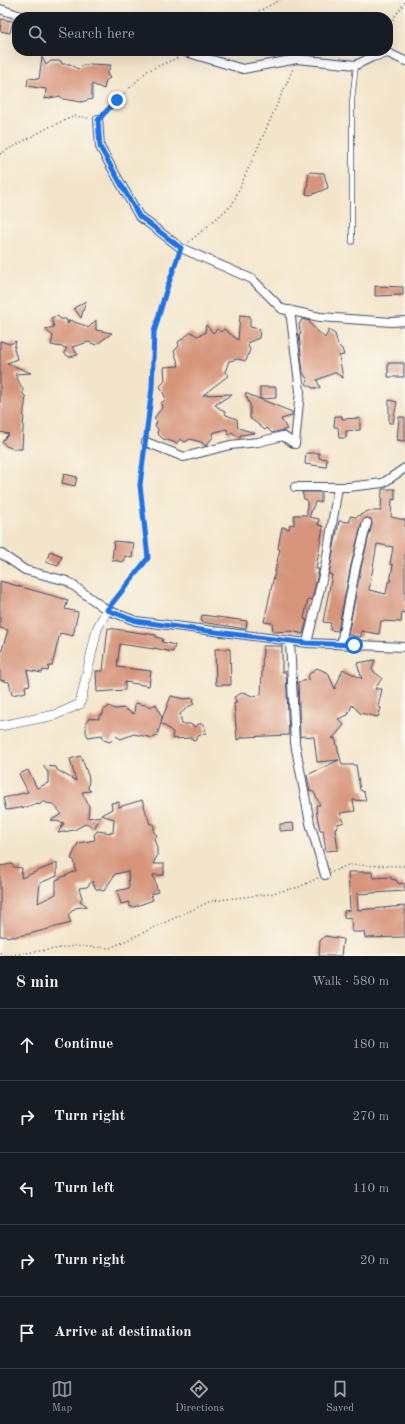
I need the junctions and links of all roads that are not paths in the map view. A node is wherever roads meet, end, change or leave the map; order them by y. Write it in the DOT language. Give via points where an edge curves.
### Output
graph roads {
  1 [pos="0,9"];
  2 [pos="12,13"];
  3 [pos="393,55"];
  4 [pos="199,56"];
  5 [pos="378,56"];
  6 [pos="405,61"];
  7 [pos="356,65"];
  8 [pos="98,120"];
  9 [pos="352,242"];
  10 [pos="290,310"];
  11 [pos="405,321"];
  12 [pos="146,442"];
  13 [pos="405,468"];
  14 [pos="295,486"];
  15 [pos="338,487"];
  16 [pos="367,523"];
  17 [pos="0,553"];
  18 [pos="107,610"];
  19 [pos="290,641"];
  20 [pos="307,643"];
  21 [pos="341,644"];
  22 [pos="405,647"];
  23 [pos="0,726"];
  24 [pos="325,875"];
  1 -- 2 [label="street"];
  3 -- 6 [label="street"];
  4 -- 7 [label="street" via="243,69 297,60"];
  5 -- 7 [label="street"];
  7 -- 9 [label="lane" via="352,101"];
  8 -- 10 [label="street" via="100,147 139,216 181,248 252,279 282,308"];
  10 -- 11 [label="street" via="320,317"];
  10 -- 12 [label="street" via="300,391 295,444 283,436 184,457"];
  13 -- 15 [label="street" via="383,484"];
  14 -- 15 [label="street"];
  15 -- 20 [label="street" via="326,563"];
  16 -- 21 [label="street"];
  17 -- 18 [label="street" via="25,570 67,581"];
  18 -- 19 [label="street" via="136,621"];
  18 -- 23 [label="street" via="97,628 80,704 55,714"];
  19 -- 20 [label="street"];
  19 -- 24 [label="street" via="295,744 310,823"];
  20 -- 21 [label="street"];
  21 -- 22 [label="street"];
}
